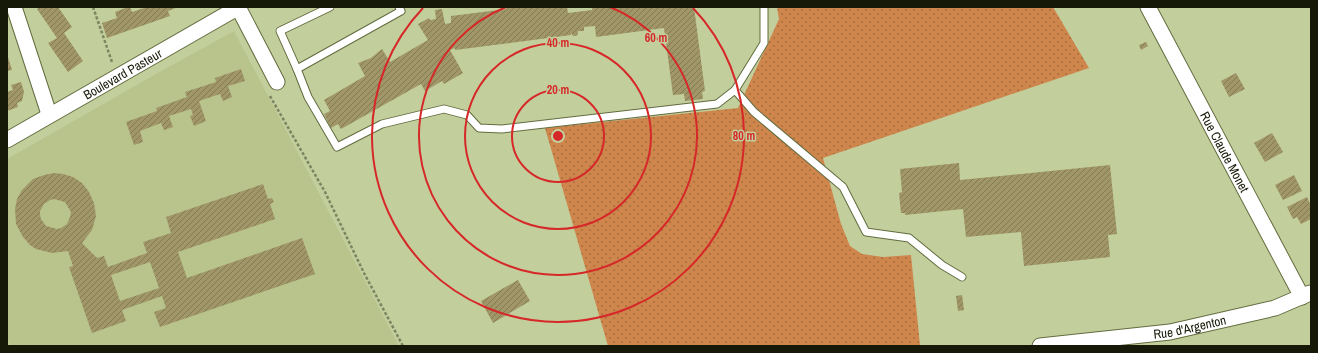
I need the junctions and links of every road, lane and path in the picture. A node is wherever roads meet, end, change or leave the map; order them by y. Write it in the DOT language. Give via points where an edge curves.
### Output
graph roads {
  1 [pos="14,7"];
  2 [pos="93,7"];
  3 [pos="238,7"];
  4 [pos="330,7"];
  5 [pos="399,7"];
  6 [pos="764,7"];
  7 [pos="1148,7"];
  8 [pos="13,24"];
  9 [pos="297,68"];
  10 [pos="117,76"];
  11 [pos="277,82"];
  12 [pos="735,90"];
  13 [pos="49,114"];
  14 [pos="7,140"];
  15 [pos="962,277"];
  16 [pos="1306,295"];
  17 [pos="404,346"];
  18 [pos="1040,346"];
  1 -- 8 [label="street"];
  2 -- 10 [label="path"];
  3 -- 10 [label="street, Boulevard Pasteur"];
  3 -- 11 [label="street"];
  4 -- 9 [label="lane" via="280,31"];
  5 -- 9 [label="lane" via="401,11"];
  6 -- 12 [label="lane" via="764,43"];
  7 -- 16 [label="street, Rue Claude Monet"];
  8 -- 13 [label="street"];
  9 -- 12 [label="lane" via="308,97 336,147 382,124 444,109 467,115 479,128 502,129 716,104"];
  10 -- 13 [label="street, Boulevard Pasteur"];
  11 -- 17 [label="path" via="266,88 325,192"];
  12 -- 15 [label="lane" via="754,112 843,187 866,232 909,238 942,265"];
  13 -- 14 [label="street, Boulevard Pasteur"];
  16 -- 18 [label="street, Rue d'Argenton" via="1275,308 1170,332"];
}
